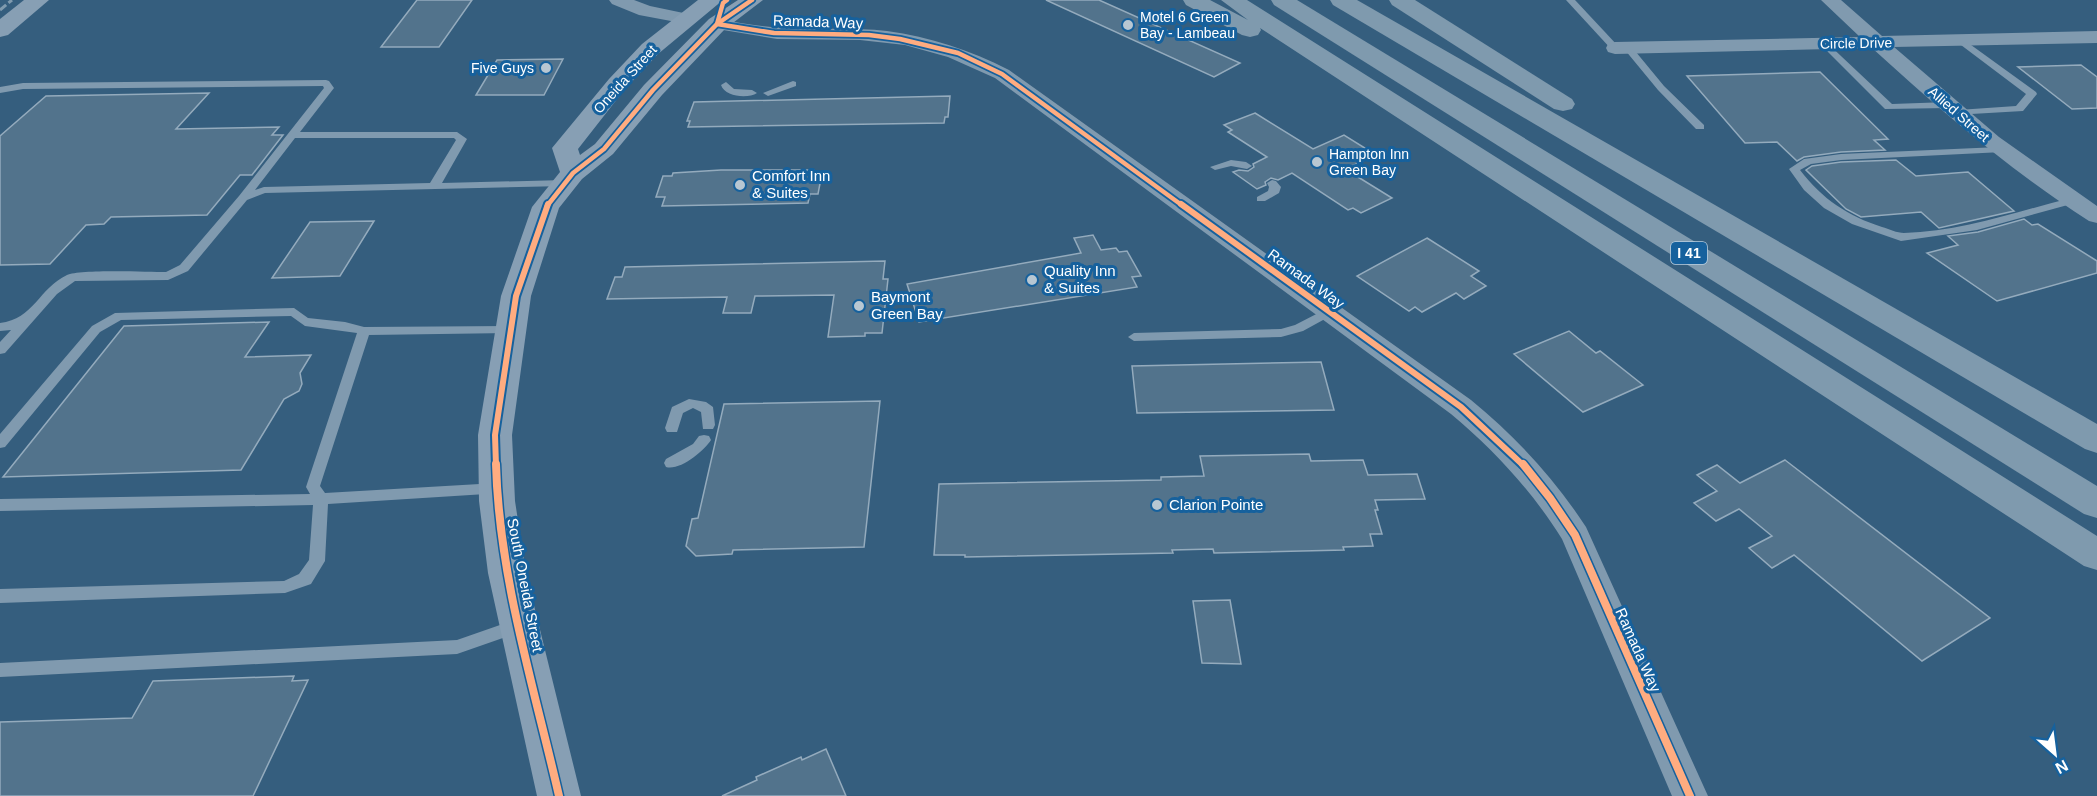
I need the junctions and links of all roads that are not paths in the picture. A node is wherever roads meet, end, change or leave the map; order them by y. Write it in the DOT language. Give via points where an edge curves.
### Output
graph roads {
  1 [pos="38,0"];
  2 [pos="618,0"];
  3 [pos="712,0"];
  4 [pos="727,0"];
  5 [pos="752,0"];
  6 [pos="1194,0"];
  7 [pos="1232,0"];
  8 [pos="1282,0"];
  9 [pos="1341,0"];
  10 [pos="1400,0"];
  11 [pos="1570,0"];
  12 [pos="1830,0"];
  13 [pos="687,19"];
  14 [pos="717,24"];
  15 [pos="0,30"];
  16 [pos="2097,37"];
  17 [pos="1960,40"];
  18 [pos="1877,42"];
  19 [pos="1824,43"];
  20 [pos="1622,48"];
  21 [pos="793,84"];
  22 [pos="726,85"];
  23 [pos="0,90"];
  24 [pos="752,93"];
  25 [pos="768,93"];
  26 [pos="1953,109"];
  27 [pos="1700,127"];
  28 [pos="292,135"];
  29 [pos="604,149"];
  30 [pos="1999,150"];
  31 [pos="1247,166"];
  32 [pos="1215,168"];
  33 [pos="569,178"];
  34 [pos="1272,183"];
  35 [pos="434,186"];
  36 [pos="243,198"];
  37 [pos="1261,199"];
  38 [pos="2071,201"];
  39 [pos="1546,203"];
  40 [pos="1692,203"];
  41 [pos="2097,216"];
  42 [pos="1330,311"];
  43 [pos="28,320"];
  44 [pos="0,327"];
  45 [pos="511,329"];
  46 [pos="364,331"];
  47 [pos="1134,337"];
  48 [pos="0,350"];
  49 [pos="708,424"];
  50 [pos="672,428"];
  51 [pos="704,440"];
  52 [pos="2097,440"];
  53 [pos="0,443"];
  54 [pos="671,463"];
  55 [pos="497,489"];
  56 [pos="321,499"];
  57 [pos="2097,504"];
  58 [pos="0,505"];
  59 [pos="2097,555"];
  60 [pos="0,596"];
  61 [pos="519,625"];
  62 [pos="0,670"];
  63 [pos="559,796"];
  64 [pos="1690,796"];
  1 -- 15 [label="street"];
  2 -- 13 [label="street" via="645,11"];
  3 -- 13 [label="street, Oneida Street"];
  4 -- 14 [label="street"];
  5 -- 14 [label="street, South Oneida Street"];
  6 -- 39 [label="highway" via="1342,81 1508,186"];
  7 -- 39 [label="highway"];
  8 -- 57 [label="highway, I 41"];
  9 -- 40 [label="highway"];
  10 -- 40 [label="highway" via="1624,144"];
  11 -- 20 [label="lane"];
  12 -- 18 [label="street, Allied Street"];
  13 -- 29 [label="street" via="689,25 680,47 618,108"];
  13 -- 33 [label="street, Oneida Street" via="650,49 565,148"];
  14 -- 29 [label="street, South Oneida Street" via="653,90"];
  14 -- 42 [label="street, Ramada Way" via="781,34 900,39 932,45 982,63"];
  16 -- 17 [label="street, Circle Drive"];
  17 -- 18 [label="street, Circle Drive"];
  17 -- 26 [label="lane" via="2032,94 2019,109"];
  18 -- 19 [label="street, Circle Drive"];
  18 -- 26 [label="street, Allied Street"];
  19 -- 20 [label="street, Circle Drive"];
  19 -- 26 [label="lane" via="1889,106"];
  20 -- 27 [label="lane"];
  21 -- 25 [label="lane"];
  22 -- 24 [label="lane" via="732,92"];
  23 -- 28 [label="lane" via="23,86 326,83 329,88"];
  26 -- 30 [label="street, Allied Street"];
  28 -- 35 [label="lane" via="457,135 462,139"];
  28 -- 36 [label="lane"];
  29 -- 33 [label="street, South Oneida Street"];
  30 -- 38 [label="street, Allied Street"];
  30 -- 38 [label="lane" via="1808,161 1794,169 1828,206 1856,222 1901,237 1977,227"];
  31 -- 32 [label="lane" via="1238,162"];
  33 -- 35 [label="lane"];
  33 -- 45 [label="street, South Oneida Street" via="546,207 516,296"];
  34 -- 37 [label="lane" via="1273,193"];
  35 -- 36 [label="lane" via="264,190"];
  36 -- 43 [label="lane" via="184,268 168,276 72,277 58,284"];
  38 -- 41 [label="street, Allied Street"];
  39 -- 59 [label="highway"];
  40 -- 52 [label="highway"];
  42 -- 47 [label="lane" via="1281,333"];
  42 -- 64 [label="street, Ramada Way" via="1496,435 1553,500 1577,539"];
  43 -- 44 [label="lane"];
  43 -- 48 [label="lane"];
  45 -- 46 [label="lane"];
  45 -- 55 [label="street, South Oneida Street" via="495,435"];
  46 -- 53 [label="lane" via="304,322 294,312 119,316 96,329"];
  46 -- 56 [label="lane" via="313,487"];
  49 -- 50 [label="lane" via="708,410 691,404 677,410"];
  51 -- 54 [label="lane" via="698,448"];
  55 -- 56 [label="lane"];
  55 -- 61 [label="street, South Oneida Street" via="507,573"];
  56 -- 58 [label="lane"];
  56 -- 60 [label="lane" via="317,561 305,579 285,587"];
  61 -- 62 [label="lane" via="457,648"];
  61 -- 63 [label="street, South Oneida Street"];
}
